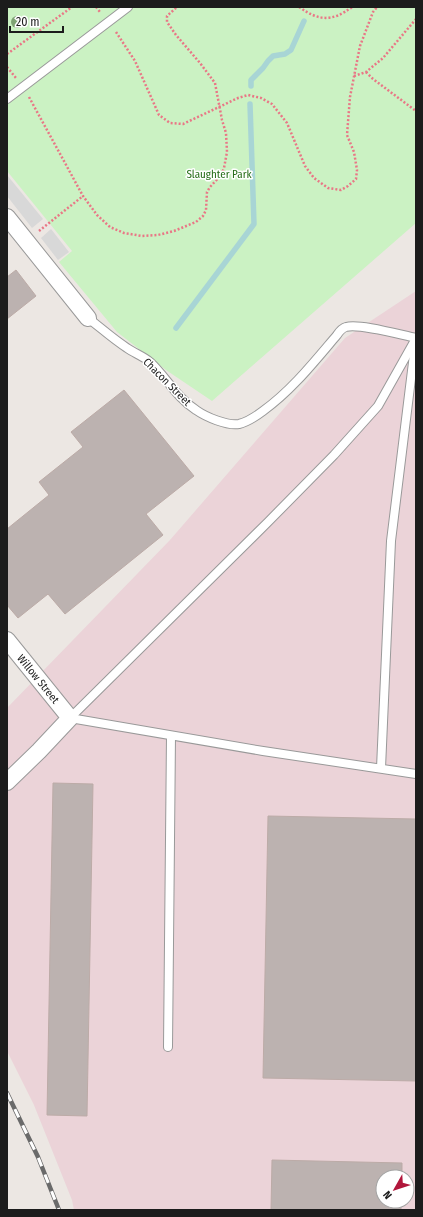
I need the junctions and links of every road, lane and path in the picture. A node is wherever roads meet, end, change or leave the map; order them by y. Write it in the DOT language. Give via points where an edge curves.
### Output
graph roads {
  1 [pos="72,7"];
  2 [pos="96,7"];
  3 [pos="128,7"];
  4 [pos="178,7"];
  5 [pos="298,7"];
  6 [pos="352,7"];
  7 [pos="377,7"];
  8 [pos="416,19"];
  9 [pos="108,22"];
  10 [pos="7,54"];
  11 [pos="7,67"];
  12 [pos="366,72"];
  13 [pos="354,76"];
  14 [pos="16,79"];
  15 [pos="29,97"];
  16 [pos="7,99"];
  17 [pos="220,106"];
  18 [pos="416,111"];
  19 [pos="83,196"];
  20 [pos="7,217"];
  21 [pos="37,232"];
  22 [pos="88,318"];
  23 [pos="416,338"];
  24 [pos="7,640"];
  25 [pos="70,718"];
  26 [pos="171,736"];
  27 [pos="381,768"];
  28 [pos="416,774"];
  29 [pos="7,782"];
  30 [pos="168,1047"];
  1 -- 10 [label="path"];
  2 -- 9 [label="path"];
  3 -- 9 [label="lane"];
  4 -- 17 [label="path" via="167,16 167,22 215,83"];
  5 -- 6 [label="path" via="322,18 332,18"];
  7 -- 13 [label="path" via="360,46"];
  8 -- 12 [label="path" via="383,58"];
  9 -- 16 [label="lane"];
  9 -- 17 [label="path" via="135,61 159,115 170,123 183,124"];
  11 -- 14 [label="path"];
  12 -- 13 [label="path"];
  12 -- 18 [label="path"];
  13 -- 17 [label="path" via="347,135 354,152 356,179 341,190 328,188 314,178 305,166 287,123 272,104 248,95"];
  15 -- 19 [label="path"];
  17 -- 19 [label="path" via="226,134 227,152 224,168 207,192 206,210 196,222 158,235 124,233 110,227"];
  19 -- 21 [label="path"];
  20 -- 22 [label="street, Chacon Street"];
  22 -- 23 [label="lane, Chacon Street" via="108,335 150,362 185,402 213,419 230,424 247,422 276,402 347,326"];
  23 -- 25 [label="lane" via="378,406 334,455"];
  23 -- 27 [label="lane" via="391,541"];
  24 -- 25 [label="street, Willow Street"];
  25 -- 26 [label="lane"];
  25 -- 29 [label="street"];
  26 -- 27 [label="lane"];
  26 -- 30 [label="lane"];
  27 -- 28 [label="lane"];
}
